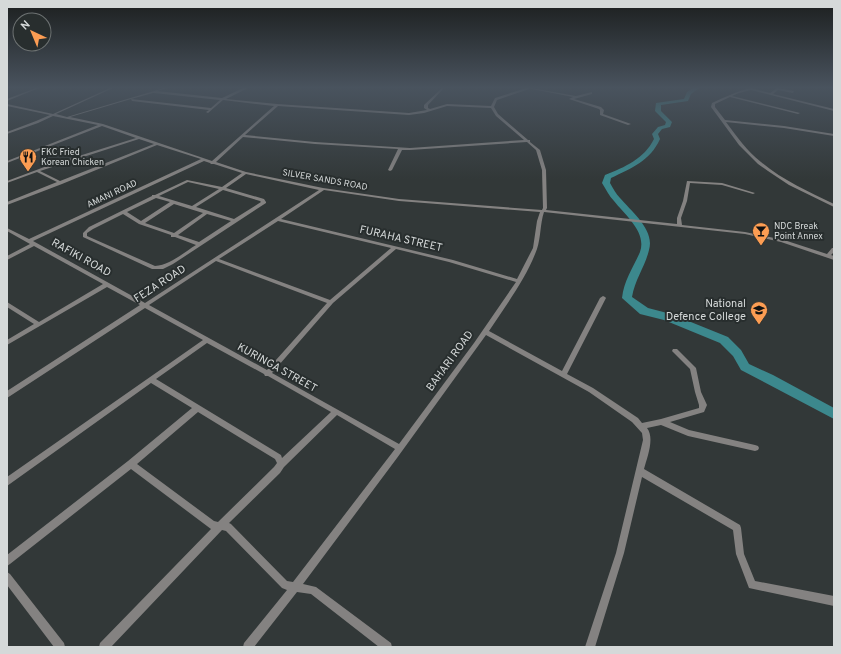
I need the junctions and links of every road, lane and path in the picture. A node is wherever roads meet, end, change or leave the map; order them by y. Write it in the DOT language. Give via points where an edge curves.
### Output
graph roads {
  1 [pos="44,119"];
  2 [pos="74,119"];
  3 [pos="262,119"];
  4 [pos="501,119"];
  5 [pos="614,119"];
  6 [pos="722,119"];
  7 [pos="724,121"];
  8 [pos="629,124"];
  9 [pos="102,125"];
  10 [pos="7,133"];
  11 [pos="834,135"];
  12 [pos="243,136"];
  13 [pos="138,138"];
  14 [pos="529,141"];
  15 [pos="156,144"];
  16 [pos="401,148"];
  17 [pos="203,160"];
  18 [pos="7,162"];
  19 [pos="212,163"];
  20 [pos="390,170"];
  21 [pos="37,171"];
  22 [pos="245,173"];
  23 [pos="8,181"];
  24 [pos="61,182"];
  25 [pos="222,188"];
  26 [pos="323,188"];
  27 [pos="754,193"];
  28 [pos="154,196"];
  29 [pos="174,202"];
  30 [pos="7,204"];
  31 [pos="834,206"];
  32 [pos="192,208"];
  33 [pos="543,211"];
  34 [pos="124,212"];
  35 [pos="207,212"];
  36 [pos="277,219"];
  37 [pos="235,221"];
  38 [pos="141,223"];
  39 [pos="680,226"];
  40 [pos="7,229"];
  41 [pos="173,236"];
  42 [pos="29,241"];
  43 [pos="34,244"];
  44 [pos="199,244"];
  45 [pos="394,248"];
  46 [pos="834,249"];
  47 [pos="828,256"];
  48 [pos="7,258"];
  49 [pos="834,258"];
  50 [pos="216,260"];
  51 [pos="519,281"];
  52 [pos="107,284"];
  53 [pos="604,298"];
  54 [pos="331,302"];
  55 [pos="7,304"];
  56 [pos="144,306"];
  57 [pos="38,324"];
  58 [pos="485,332"];
  59 [pos="207,340"];
  60 [pos="7,342"];
  61 [pos="674,351"];
  62 [pos="267,374"];
  63 [pos="563,375"];
  64 [pos="152,380"];
  65 [pos="7,395"];
  66 [pos="197,408"];
  67 [pos="336,411"];
  68 [pos="661,422"];
  69 [pos="641,426"];
  70 [pos="400,448"];
  71 [pos="756,448"];
  72 [pos="131,464"];
  73 [pos="280,464"];
  74 [pos="640,471"];
  75 [pos="7,482"];
  76 [pos="220,526"];
  77 [pos="7,561"];
  78 [pos="7,577"];
  79 [pos="297,586"];
  80 [pos="834,601"];
  81 [pos="60,647"];
  82 [pos="104,647"];
  83 [pos="248,647"];
  84 [pos="387,647"];
  85 [pos="590,647"];
  1 -- 10 [label="street"];
  2 -- 9 [label="street, SILVER SANDS ROAD"];
  3 -- 12 [label="street"];
  4 -- 14 [label="street, BAHARI ROAD"];
  5 -- 8 [label="street"];
  6 -- 7 [label="street"];
  7 -- 11 [label="street"];
  7 -- 31 [label="street" via="755,159 794,187"];
  9 -- 13 [label="street, SILVER SANDS ROAD"];
  9 -- 18 [label="street"];
  12 -- 16 [label="street"];
  12 -- 19 [label="street"];
  13 -- 15 [label="street, SILVER SANDS ROAD"];
  13 -- 21 [label="street"];
  14 -- 16 [label="street"];
  14 -- 33 [label="street, BAHARI ROAD" via="538,150 544,170"];
  15 -- 17 [label="street, SILVER SANDS ROAD"];
  15 -- 24 [label="street"];
  16 -- 20 [label="street"];
  17 -- 19 [label="street, SILVER SANDS ROAD"];
  17 -- 42 [label="street, AMANI ROAD"];
  19 -- 22 [label="street, SILVER SANDS ROAD"];
  21 -- 23 [label="street"];
  21 -- 24 [label="street"];
  22 -- 25 [label="street"];
  22 -- 26 [label="street, SILVER SANDS ROAD"];
  24 -- 30 [label="street"];
  25 -- 28 [label="street" via="187,181"];
  25 -- 32 [label="street"];
  25 -- 37 [label="street" via="264,201 262,205"];
  26 -- 33 [label="street, SILVER SANDS ROAD" via="399,200"];
  26 -- 36 [label="street, FEZA ROAD"];
  27 -- 39 [label="street" via="722,184 688,182 679,218"];
  28 -- 29 [label="street"];
  28 -- 34 [label="street"];
  29 -- 32 [label="street"];
  29 -- 38 [label="street"];
  32 -- 35 [label="street"];
  33 -- 39 [label="street, SILVER SANDS ROAD"];
  33 -- 51 [label="street, BAHARI ROAD" via="540,215 535,248"];
  34 -- 38 [label="street"];
  34 -- 44 [label="street" via="88,230 85,237 154,268 168,265"];
  35 -- 37 [label="street"];
  35 -- 41 [label="street"];
  36 -- 45 [label="street, FURAHA STREET"];
  36 -- 50 [label="street, FEZA ROAD"];
  37 -- 44 [label="street"];
  38 -- 41 [label="street"];
  39 -- 47 [label="street, SILVER SANDS ROAD" via="745,233 782,241"];
  40 -- 42 [label="street, RAFIKI ROAD"];
  41 -- 44 [label="street"];
  42 -- 43 [label="street, RAFIKI ROAD"];
  43 -- 48 [label="street"];
  43 -- 52 [label="street, RAFIKI ROAD"];
  45 -- 51 [label="street, FURAHA STREET" via="476,267"];
  45 -- 54 [label="street"];
  46 -- 47 [label="street"];
  47 -- 49 [label="street, SILVER SANDS ROAD"];
  50 -- 54 [label="street"];
  50 -- 56 [label="street, FEZA ROAD"];
  51 -- 58 [label="street, BAHARI ROAD"];
  52 -- 56 [label="street, RAFIKI ROAD"];
  52 -- 57 [label="street"];
  53 -- 63 [label="street"];
  54 -- 62 [label="street"];
  55 -- 57 [label="street"];
  56 -- 59 [label="street, KURINGA STREET"];
  56 -- 65 [label="street, FEZA ROAD"];
  57 -- 60 [label="street"];
  58 -- 63 [label="street"];
  58 -- 70 [label="street, BAHARI ROAD"];
  59 -- 62 [label="street, KURINGA STREET"];
  59 -- 64 [label="street"];
  61 -- 68 [label="street" via="693,368 703,405 702,410 696,413"];
  62 -- 67 [label="street, KURINGA STREET"];
  63 -- 69 [label="street" via="591,390"];
  64 -- 66 [label="street"];
  64 -- 75 [label="street"];
  66 -- 72 [label="street"];
  66 -- 73 [label="street" via="278,457"];
  67 -- 70 [label="street, KURINGA STREET"];
  67 -- 73 [label="street"];
  68 -- 69 [label="street"];
  68 -- 71 [label="street" via="688,433"];
  69 -- 74 [label="street" via="648,440"];
  70 -- 79 [label="street, BAHARI ROAD"];
  72 -- 76 [label="street" via="212,525"];
  72 -- 77 [label="street"];
  73 -- 76 [label="street" via="277,470"];
  74 -- 80 [label="street" via="737,528 740,554 752,585"];
  74 -- 85 [label="street" via="620,553"];
  76 -- 79 [label="street" via="228,527 285,586"];
  76 -- 82 [label="street"];
  78 -- 81 [label="street"];
  79 -- 83 [label="street, BAHARI ROAD"];
  79 -- 84 [label="street" via="313,590"];
}
